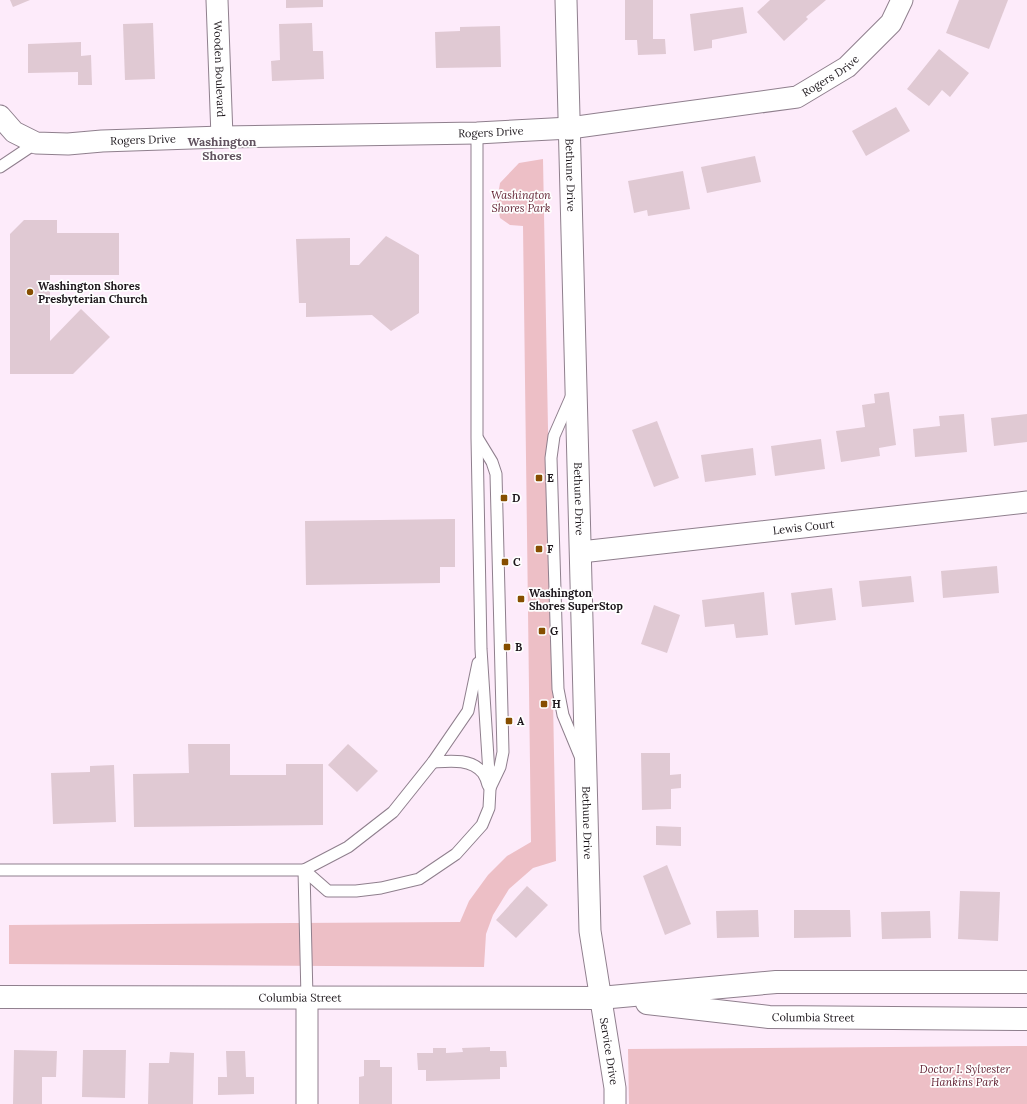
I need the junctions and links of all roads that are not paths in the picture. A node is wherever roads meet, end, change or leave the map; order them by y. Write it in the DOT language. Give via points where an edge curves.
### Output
graph roads {
  1 [pos="217,0"];
  2 [pos="566,0"];
  3 [pos="902,0"];
  4 [pos="0,116"];
  5 [pos="570,128"];
  6 [pos="478,133"];
  7 [pos="222,137"];
  8 [pos="36,144"];
  9 [pos="0,167"];
  10 [pos="577,384"];
  11 [pos="478,438"];
  12 [pos="1027,502"];
  13 [pos="581,552"];
  14 [pos="481,649"];
  15 [pos="433,762"];
  16 [pos="586,772"];
  17 [pos="490,789"];
  18 [pos="0,870"];
  19 [pos="304,870"];
  20 [pos="1027,982"];
  21 [pos="0,997"];
  22 [pos="307,998"];
  23 [pos="600,998"];
  24 [pos="1027,1019"];
  25 [pos="307,1104"];
  26 [pos="615,1104"];
  1 -- 7 [label="street, Wooden Boulevard"];
  2 -- 5 [label="street, Bethune Drive"];
  3 -- 5 [label="street, Rogers Drive" via="891,23 847,67 796,97"];
  4 -- 8 [label="street" via="14,132"];
  5 -- 6 [label="street, Rogers Drive"];
  5 -- 10 [label="street, Bethune Drive"];
  6 -- 7 [label="street, Rogers Drive"];
  6 -- 11 [label="lane"];
  7 -- 8 [label="street, Rogers Drive"];
  8 -- 9 [label="lane"];
  10 -- 13 [label="street, Bethune Drive"];
  10 -- 16 [label="lane" via="554,436 552,458 558,689 564,715"];
  11 -- 14 [label="lane"];
  11 -- 17 [label="lane" via="496,474 503,752 500,767"];
  12 -- 13 [label="street, Lewis Court"];
  13 -- 16 [label="street, Bethune Drive"];
  14 -- 15 [label="lane" via="468,711"];
  14 -- 17 [label="lane"];
  15 -- 17 [label="lane" via="455,761 474,766 483,774"];
  15 -- 19 [label="lane" via="393,812 348,847"];
  16 -- 23 [label="street, Bethune Drive" via="590,931"];
  17 -- 19 [label="lane" via="489,808 482,825 456,854 419,878 381,888 328,891"];
  18 -- 19 [label="lane"];
  19 -- 22 [label="lane"];
  20 -- 23 [label="street, Columbia Street" via="776,982"];
  21 -- 22 [label="street, Columbia Street"];
  22 -- 23 [label="street, Columbia Street"];
  22 -- 25 [label="street"];
  23 -- 24 [label="street, Columbia Street" via="769,1017"];
  23 -- 26 [label="street, Service Drive"];
}
